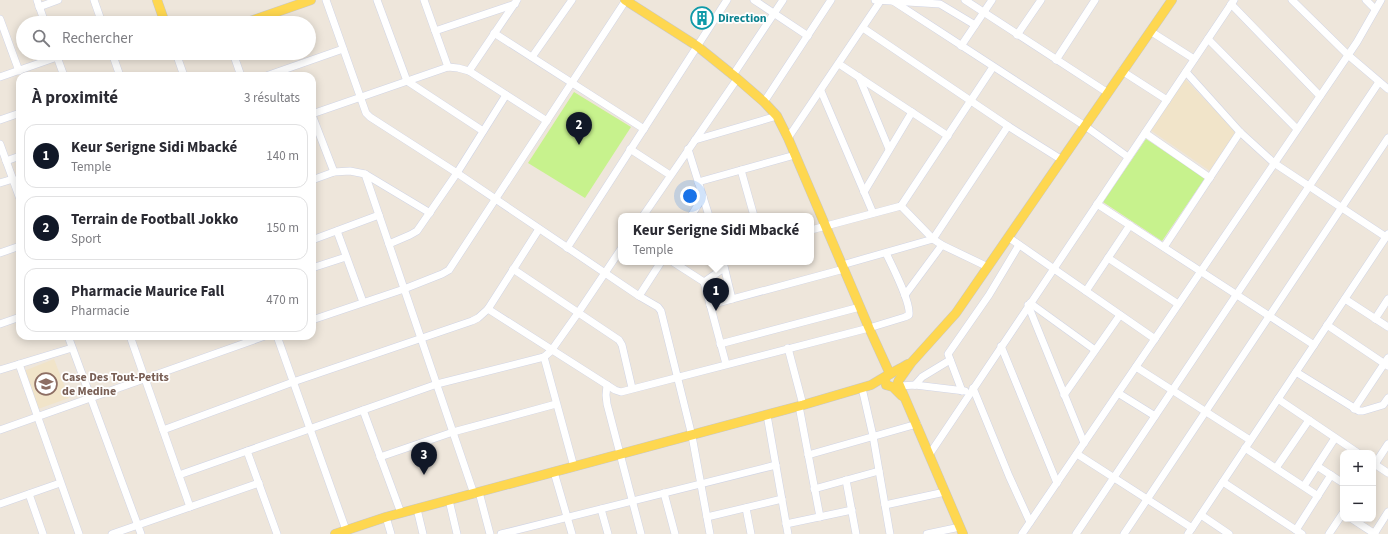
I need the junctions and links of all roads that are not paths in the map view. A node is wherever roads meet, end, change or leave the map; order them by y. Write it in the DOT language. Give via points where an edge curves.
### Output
graph roads {
  1 [pos="58,0"];
  2 [pos="94,0"];
  3 [pos="326,0"];
  4 [pos="377,0"];
  5 [pos="424,0"];
  6 [pos="572,0"];
  7 [pos="625,0"];
  8 [pos="727,0"];
  9 [pos="754,0"];
  10 [pos="782,0"];
  11 [pos="831,0"];
  12 [pos="875,0"];
  13 [pos="881,0"];
  14 [pos="965,0"];
  15 [pos="992,0"];
  16 [pos="1041,0"];
  17 [pos="1095,0"];
  18 [pos="1172,0"];
  19 [pos="1292,0"];
  20 [pos="1366,0"];
  21 [pos="1381,0"];
  22 [pos="160,1"];
  23 [pos="307,1"];
  24 [pos="893,1"];
  25 [pos="516,2"];
  26 [pos="941,2"];
  27 [pos="1233,2"];
  28 [pos="38,3"];
  29 [pos="1375,9"];
  30 [pos="984,12"];
  31 [pos="774,13"];
  32 [pos="43,16"];
  33 [pos="100,16"];
  34 [pos="163,16"];
  35 [pos="265,16"];
  36 [pos="0,19"];
  37 [pos="975,25"];
  38 [pos="863,28"];
  39 [pos="435,31"];
  40 [pos="1150,31"];
  41 [pos="494,33"];
  42 [pos="1017,35"];
  43 [pos="808,36"];
  44 [pos="1208,39"];
  45 [pos="697,46"];
  46 [pos="961,46"];
  47 [pos="343,49"];
  48 [pos="1348,54"];
  49 [pos="532,57"];
  50 [pos="316,58"];
  51 [pos="1194,59"];
  52 [pos="45,60"];
  53 [pos="59,60"];
  54 [pos="114,60"];
  55 [pos="178,60"];
  56 [pos="235,60"];
  57 [pos="312,60"];
  58 [pos="1056,60"];
  59 [pos="839,64"];
  60 [pos="448,67"];
  61 [pos="994,67"];
  62 [pos="19,71"];
  63 [pos="469,71"];
  64 [pos="1122,71"];
  65 [pos="63,72"];
  66 [pos="119,72"];
  67 [pos="183,72"];
  68 [pos="240,72"];
  69 [pos="277,72"];
  70 [pos="1186,72"];
  71 [pos="0,77"];
  72 [pos="735,77"];
  73 [pos="858,77"];
  74 [pos="407,80"];
  75 [pos="1379,82"];
  76 [pos="572,83"];
  77 [pos="1388,90"];
  78 [pos="821,91"];
  79 [pos="1108,93"];
  80 [pos="506,95"];
  81 [pos="1320,96"];
  82 [pos="361,97"];
  83 [pos="1167,100"];
  84 [pos="971,101"];
  85 [pos="764,102"];
  86 [pos="912,112"];
  87 [pos="316,113"];
  88 [pos="16,114"];
  89 [pos="777,116"];
  90 [pos="0,120"];
  91 [pos="547,120"];
  92 [pos="316,125"];
  93 [pos="1008,126"];
  94 [pos="1085,126"];
  95 [pos="644,129"];
  96 [pos="1297,129"];
  97 [pos="483,131"];
  98 [pos="1240,132"];
  99 [pos="1145,133"];
  100 [pos="948,136"];
  101 [pos="788,138"];
  102 [pos="1388,138"];
  103 [pos="695,140"];
  104 [pos="0,144"];
  105 [pos="630,149"];
  106 [pos="688,149"];
  107 [pos="890,149"];
  108 [pos="795,155"];
  109 [pos="16,157"];
  110 [pos="1128,157"];
  111 [pos="1062,160"];
  112 [pos="6,161"];
  113 [pos="1274,163"];
  114 [pos="740,170"];
  115 [pos="334,172"];
  116 [pos="457,173"];
  117 [pos="365,174"];
  118 [pos="670,175"];
  119 [pos="1210,178"];
  120 [pos="13,179"];
  121 [pos="316,179"];
  122 [pos="698,182"];
  123 [pos="0,183"];
  124 [pos="1310,186"];
  125 [pos="16,188"];
  126 [pos="864,192"];
  127 [pos="703,197"];
  128 [pos="496,199"];
  129 [pos="1097,204"];
  130 [pos="901,206"];
  131 [pos="1342,208"];
  132 [pos="430,213"];
  133 [pos="645,213"];
  134 [pos="693,213"];
  135 [pos="708,213"];
  136 [pos="753,213"];
  137 [pos="873,213"];
  138 [pos="379,214"];
  139 [pos="1130,225"];
  140 [pos="826,226"];
  141 [pos="539,229"];
  142 [pos="814,229"];
  143 [pos="337,231"];
  144 [pos="1387,236"];
  145 [pos="1008,237"];
  146 [pos="316,239"];
  147 [pos="933,239"];
  148 [pos="389,244"];
  149 [pos="942,245"];
  150 [pos="1019,245"];
  151 [pos="16,247"];
  152 [pos="1164,247"];
  153 [pos="567,248"];
  154 [pos="0,253"];
  155 [pos="886,253"];
  156 [pos="618,254"];
  157 [pos="346,257"];
  158 [pos="1108,258"];
  159 [pos="659,265"];
  160 [pos="678,265"];
  161 [pos="723,265"];
  162 [pos="988,266"];
  163 [pos="316,267"];
  164 [pos="843,267"];
  165 [pos="1053,268"];
  166 [pos="513,269"];
  167 [pos="1200,271"];
  168 [pos="605,273"];
  169 [pos="704,282"];
  170 [pos="404,289"];
  171 [pos="1086,291"];
  172 [pos="905,295"];
  173 [pos="1236,295"];
  174 [pos="639,296"];
  175 [pos="732,299"];
  176 [pos="1345,299"];
  177 [pos="1388,300"];
  178 [pos="363,302"];
  179 [pos="1029,304"];
  180 [pos="1178,304"];
  181 [pos="710,305"];
  182 [pos="860,307"];
  183 [pos="488,309"];
  184 [pos="578,313"];
  185 [pos="1120,315"];
  186 [pos="1269,316"];
  187 [pos="16,318"];
  188 [pos="316,319"];
  189 [pos="1375,319"];
  190 [pos="0,324"];
  191 [pos="1327,325"];
  192 [pos="1388,327"];
  193 [pos="869,328"];
  194 [pos="422,338"];
  195 [pos="1155,339"];
  196 [pos="69,340"];
  197 [pos="131,340"];
  198 [pos="253,340"];
  199 [pos="278,340"];
  200 [pos="720,344"];
  201 [pos="1001,346"];
  202 [pos="1314,346"];
  203 [pos="72,348"];
  204 [pos="788,348"];
  205 [pos="1095,350"];
  206 [pos="551,351"];
  207 [pos="544,357"];
  208 [pos="950,360"];
  209 [pos="1387,363"];
  210 [pos="19,364"];
  211 [pos="726,364"];
  212 [pos="1136,367"];
  213 [pos="0,370"];
  214 [pos="1296,372"];
  215 [pos="678,377"];
  216 [pos="144,378"];
  217 [pos="893,380"];
  218 [pos="293,382"];
  219 [pos="437,384"];
  220 [pos="607,385"];
  221 [pos="915,385"];
  222 [pos="866,386"];
  223 [pos="632,388"];
  224 [pos="972,390"];
  225 [pos="1173,390"];
  226 [pos="962,391"];
  227 [pos="1118,393"];
  228 [pos="1064,395"];
  229 [pos="92,397"];
  230 [pos="1388,398"];
  231 [pos="1278,399"];
  232 [pos="556,404"];
  233 [pos="801,406"];
  234 [pos="1385,407"];
  235 [pos="1354,409"];
  236 [pos="362,410"];
  237 [pos="1206,411"];
  238 [pos="767,415"];
  239 [pos="37,416"];
  240 [pos="1155,416"];
  241 [pos="1309,420"];
  242 [pos="916,424"];
  243 [pos="310,429"];
  244 [pos="0,430"];
  245 [pos="162,430"];
  246 [pos="453,432"];
  247 [pos="692,436"];
  248 [pos="873,436"];
  249 [pos="1335,438"];
  250 [pos="1250,440"];
  251 [pos="1084,444"];
  252 [pos="1388,444"];
  253 [pos="1246,448"];
  254 [pos="1353,450"];
  255 [pos="247,451"];
  256 [pos="1077,454"];
  257 [pos="621,455"];
  258 [pos="808,455"];
  259 [pos="928,455"];
  260 [pos="380,457"];
  261 [pos="1376,462"];
  262 [pos="776,465"];
  263 [pos="1317,466"];
  264 [pos="1376,466"];
  265 [pos="574,467"];
  266 [pos="1276,468"];
  267 [pos="879,471"];
  268 [pos="554,472"];
  269 [pos="1388,473"];
  270 [pos="179,475"];
  271 [pos="1331,475"];
  272 [pos="1114,478"];
  273 [pos="846,480"];
  274 [pos="1340,481"];
  275 [pos="1222,482"];
  276 [pos="60,483"];
  277 [pos="259,483"];
  278 [pos="1057,483"];
  279 [pos="701,484"];
  280 [pos="1304,486"];
  281 [pos="814,489"];
  282 [pos="945,492"];
  283 [pos="477,493"];
  284 [pos="664,493"];
  285 [pos="29,494"];
  286 [pos="1318,496"];
  287 [pos="782,499"];
  288 [pos="1147,499"];
  289 [pos="448,500"];
  290 [pos="632,501"];
  291 [pos="0,504"];
  292 [pos="885,504"];
  293 [pos="190,507"];
  294 [pos="746,508"];
  295 [pos="417,509"];
  296 [pos="601,509"];
  297 [pos="852,510"];
  298 [pos="1388,512"];
  299 [pos="401,513"];
  300 [pos="1201,515"];
  301 [pos="386,517"];
  302 [pos="567,517"];
  303 [pos="707,517"];
  304 [pos="820,517"];
  305 [pos="1340,518"];
  306 [pos="1030,522"];
  307 [pos="1356,522"];
  308 [pos="786,524"];
  309 [pos="138,525"];
  310 [pos="346,530"];
  311 [pos="962,531"];
  312 [pos="1190,531"];
  313 [pos="1299,532"];
  314 [pos="43,534"];
  315 [pos="79,534"];
  316 [pos="112,534"];
  317 [pos="141,534"];
  318 [pos="277,534"];
  319 [pos="335,534"];
  320 [pos="390,534"];
  321 [pos="423,534"];
  322 [pos="457,534"];
  323 [pos="490,534"];
  324 [pos="501,534"];
  325 [pos="572,534"];
  326 [pos="608,534"];
  327 [pos="641,534"];
  328 [pos="675,534"];
  329 [pos="710,534"];
  330 [pos="750,534"];
  331 [pos="788,534"];
  332 [pos="856,534"];
  333 [pos="890,534"];
  334 [pos="927,534"];
  335 [pos="1022,534"];
  336 [pos="1076,534"];
  337 [pos="1124,534"];
  338 [pos="1229,534"];
  339 [pos="1329,534"];
  340 [pos="1374,534"];
  1 -- 28 [label="street"];
  2 -- 33 [label="street"];
  3 -- 47 [label="street"];
  4 -- 74 [label="street"];
  5 -- 39 [label="street"];
  6 -- 49 [label="street"];
  7 -- 45 [label="main road"];
  7 -- 76 [label="street"];
  8 -- 45 [label="street"];
  9 -- 31 [label="street"];
  10 -- 31 [label="street"];
  11 -- 43 [label="street"];
  12 -- 13 [label="street"];
  13 -- 24 [label="street"];
  13 -- 38 [label="street"];
  14 -- 30 [label="street"];
  15 -- 30 [label="street"];
  16 -- 42 [label="street"];
  17 -- 58 [label="street"];
  18 -- 40 [label="main road"];
  19 -- 48 [label="street"];
  20 -- 29 [label="street"];
  21 -- 29 [label="street"];
  22 -- 34 [label="main road"];
  23 -- 35 [label="main road"];
  24 -- 26 [label="street"];
  24 -- 46 [label="street"];
  25 -- 39 [label="street"];
  25 -- 41 [label="street"];
  26 -- 37 [label="street"];
  27 -- 44 [label="street"];
  27 -- 81 [label="street"];
  28 -- 32 [label="street"];
  29 -- 48 [label="street"];
  30 -- 37 [label="street"];
  30 -- 42 [label="street"];
  31 -- 43 [label="street"];
  31 -- 72 [label="street"];
  36 -- 62 [label="street"];
  37 -- 46 [label="street"];
  38 -- 59 [label="street"];
  38 -- 84 [label="street"];
  39 -- 60 [label="street"];
  40 -- 51 [label="street"];
  40 -- 64 [label="main road"];
  41 -- 49 [label="street"];
  41 -- 63 [label="street"];
  42 -- 58 [label="street"];
  43 -- 85 [label="street"];
  44 -- 51 [label="street"];
  44 -- 96 [label="street"];
  45 -- 72 [label="main road"];
  45 -- 95 [label="street"];
  46 -- 61 [label="street"];
  47 -- 50 [label="street"];
  47 -- 82 [label="street"];
  48 -- 75 [label="street"];
  48 -- 81 [label="street"];
  49 -- 76 [label="street"];
  51 -- 70 [label="street"];
  52 -- 62 [label="street"];
  53 -- 65 [label="street"];
  54 -- 66 [label="street"];
  55 -- 67 [label="street"];
  56 -- 68 [label="street"];
  57 -- 69 [label="street"];
  58 -- 79 [label="street"];
  59 -- 73 [label="street"];
  59 -- 78 [label="street"];
  60 -- 63 [label="street"];
  60 -- 74 [label="street"];
  61 -- 84 [label="street"];
  61 -- 94 [label="street"];
  62 -- 71 [label="street"];
  63 -- 80 [label="street"];
  64 -- 79 [label="main road"];
  64 -- 83 [label="street"];
  70 -- 83 [label="street"];
  70 -- 98 [label="street"];
  72 -- 85 [label="main road"];
  72 -- 103 [label="street"];
  73 -- 86 [label="street"];
  73 -- 107 [label="street"];
  74 -- 82 [label="street"];
  74 -- 97 [label="street"];
  75 -- 77 [label="street"];
  75 -- 124 [label="street"];
  76 -- 91 [label="street"];
  76 -- 95 [label="street"];
  78 -- 101 [label="street"];
  78 -- 126 [label="street"];
  79 -- 94 [label="main road"];
  80 -- 91 [label="street"];
  80 -- 97 [label="street"];
  81 -- 96 [label="street"];
  82 -- 87 [label="street"];
  82 -- 116 [label="street" via="370,117"];
  83 -- 99 [label="street"];
  84 -- 93 [label="street"];
  84 -- 100 [label="street"];
  85 -- 89 [label="main road"];
  86 -- 100 [label="street"];
  86 -- 107 [label="street"];
  88 -- 90 [label="street"];
  89 -- 101 [label="main road"];
  89 -- 103 [label="street"];
  91 -- 128 [label="street"];
  92 -- 115 [label="street"];
  93 -- 111 [label="street"];
  93 -- 147 [label="street"];
  94 -- 110 [label="street"];
  94 -- 111 [label="main road"];
  95 -- 105 [label="street"];
  96 -- 113 [label="street"];
  97 -- 116 [label="street"];
  98 -- 113 [label="street"];
  98 -- 119 [label="street"];
  99 -- 110 [label="street"];
  99 -- 119 [label="street"];
  100 -- 130 [label="street"];
  101 -- 108 [label="main road"];
  102 -- 131 [label="street"];
  103 -- 106 [label="street"];
  104 -- 112 [label="street"];
  105 -- 118 [label="street"];
  105 -- 153 [label="street"];
  106 -- 118 [label="street"];
  106 -- 122 [label="street"];
  107 -- 126 [label="street"];
  108 -- 114 [label="street"];
  108 -- 140 [label="main road"];
  109 -- 112 [label="street"];
  110 -- 129 [label="street"];
  111 -- 145 [label="main road"];
  112 -- 120 [label="street"];
  113 -- 124 [label="street"];
  113 -- 167 [label="street"];
  114 -- 122 [label="street"];
  114 -- 136 [label="street"];
  115 -- 117 [label="street" via="350,170"];
  115 -- 121 [label="street"];
  116 -- 128 [label="street"];
  116 -- 132 [label="street"];
  117 -- 132 [label="street"];
  117 -- 138 [label="street"];
  118 -- 133 [label="street"];
  119 -- 152 [label="street"];
  120 -- 123 [label="street"];
  120 -- 125 [label="street"];
  122 -- 127 [label="street"];
  124 -- 131 [label="street"];
  124 -- 173 [label="street"];
  126 -- 137 [label="street"];
  127 -- 134 [label="street"];
  127 -- 135 [label="street"];
  128 -- 141 [label="street"];
  128 -- 170 [label="street" via="448,270"];
  129 -- 139 [label="street"];
  129 -- 165 [label="street"];
  130 -- 137 [label="street"];
  130 -- 147 [label="street"];
  131 -- 144 [label="street"];
  131 -- 186 [label="street"];
  132 -- 148 [label="street" via="414,233"];
  137 -- 140 [label="street"];
  138 -- 143 [label="street"];
  138 -- 148 [label="street"];
  139 -- 152 [label="street"];
  139 -- 158 [label="street"];
  140 -- 142 [label="street"];
  140 -- 164 [label="main road"];
  141 -- 153 [label="street"];
  141 -- 166 [label="street"];
  143 -- 146 [label="street"];
  143 -- 157 [label="street"];
  144 -- 176 [label="street"];
  145 -- 150 [label="street"];
  145 -- 162 [label="main road"];
  147 -- 149 [label="street"];
  147 -- 155 [label="street"];
  148 -- 170 [label="street"];
  149 -- 162 [label="street"];
  149 -- 172 [label="street"];
  150 -- 165 [label="street"];
  150 -- 208 [label="street" via="989,295 948,352"];
  151 -- 154 [label="street"];
  152 -- 167 [label="street"];
  153 -- 168 [label="street"];
  155 -- 164 [label="street"];
  155 -- 172 [label="street"];
  156 -- 168 [label="street"];
  157 -- 163 [label="street"];
  157 -- 178 [label="street"];
  158 -- 171 [label="street"];
  158 -- 180 [label="street"];
  159 -- 174 [label="street"];
  160 -- 169 [label="street"];
  161 -- 169 [label="street"];
  161 -- 175 [label="street"];
  162 -- 217 [label="main road" via="956,313"];
  164 -- 175 [label="street"];
  164 -- 182 [label="main road"];
  165 -- 171 [label="street"];
  165 -- 179 [label="street"];
  166 -- 183 [label="street"];
  166 -- 184 [label="street"];
  167 -- 173 [label="street"];
  167 -- 180 [label="street"];
  168 -- 174 [label="street"];
  168 -- 184 [label="street"];
  169 -- 181 [label="street"];
  170 -- 178 [label="street"];
  170 -- 194 [label="street"];
  171 -- 185 [label="street"];
  172 -- 193 [label="street" via="909,315"];
  173 -- 186 [label="street"];
  173 -- 225 [label="street"];
  174 -- 215 [label="street" via="661,311"];
  175 -- 181 [label="street"];
  176 -- 189 [label="street"];
  176 -- 191 [label="street"];
  177 -- 189 [label="street"];
  178 -- 188 [label="street"];
  179 -- 201 [label="street"];
  179 -- 205 [label="street"];
  179 -- 228 [label="street"];
  180 -- 195 [label="street"];
  181 -- 200 [label="street"];
  182 -- 193 [label="main road"];
  182 -- 200 [label="street"];
  183 -- 194 [label="street" via="472,321"];
  183 -- 206 [label="street"];
  184 -- 206 [label="street"];
  184 -- 223 [label="street" via="619,340"];
  185 -- 195 [label="street"];
  185 -- 205 [label="street"];
  186 -- 202 [label="street"];
  186 -- 237 [label="street"];
  187 -- 190 [label="street"];
  189 -- 192 [label="street"];
  191 -- 202 [label="street"];
  191 -- 209 [label="street"];
  193 -- 204 [label="street"];
  193 -- 217 [label="main road"];
  194 -- 218 [label="street"];
  194 -- 219 [label="street"];
  195 -- 212 [label="street"];
  196 -- 203 [label="street"];
  197 -- 216 [label="street"];
  198 -- 216 [label="street"];
  199 -- 218 [label="street"];
  200 -- 211 [label="street"];
  201 -- 224 [label="street"];
  201 -- 278 [label="street"];
  202 -- 214 [label="street"];
  203 -- 210 [label="street"];
  203 -- 229 [label="street"];
  204 -- 211 [label="street"];
  204 -- 233 [label="street"];
  205 -- 228 [label="street"];
  206 -- 207 [label="street"];
  206 -- 220 [label="street"];
  207 -- 219 [label="street"];
  207 -- 232 [label="street"];
  208 -- 221 [label="street" via="922,377"];
  208 -- 226 [label="street"];
  209 -- 235 [label="street"];
  210 -- 213 [label="street"];
  210 -- 239 [label="street"];
  211 -- 215 [label="street"];
  212 -- 225 [label="street"];
  212 -- 227 [label="street"];
  214 -- 231 [label="street"];
  214 -- 235 [label="street"];
  215 -- 223 [label="street"];
  215 -- 247 [label="street"];
  216 -- 229 [label="street"];
  216 -- 245 [label="street"];
  217 -- 221 [label="street"];
  217 -- 222 [label="main road"];
  217 -- 242 [label="main road"];
  218 -- 243 [label="street"];
  218 -- 245 [label="street"];
  219 -- 236 [label="street"];
  219 -- 246 [label="street"];
  220 -- 223 [label="street" via="617,392"];
  220 -- 257 [label="street" via="606,399"];
  221 -- 226 [label="street"];
  222 -- 233 [label="main road"];
  222 -- 248 [label="street"];
  224 -- 226 [label="street"];
  224 -- 259 [label="street"];
  224 -- 306 [label="street"];
  225 -- 237 [label="street"];
  225 -- 240 [label="street"];
  227 -- 240 [label="street"];
  227 -- 251 [label="street"];
  228 -- 251 [label="street"];
  229 -- 239 [label="street"];
  229 -- 309 [label="street"];
  230 -- 234 [label="street"];
  231 -- 241 [label="street"];
  231 -- 250 [label="street"];
  232 -- 246 [label="street"];
  232 -- 265 [label="street"];
  233 -- 238 [label="main road"];
  233 -- 258 [label="street"];
  234 -- 235 [label="street" via="1363,411"];
  236 -- 243 [label="street"];
  236 -- 260 [label="street"];
  237 -- 250 [label="street"];
  237 -- 288 [label="street"];
  238 -- 247 [label="main road"];
  238 -- 262 [label="street"];
  239 -- 244 [label="street"];
  239 -- 276 [label="street"];
  240 -- 272 [label="street"];
  241 -- 249 [label="street"];
  241 -- 266 [label="street"];
  242 -- 248 [label="street"];
  242 -- 259 [label="main road"];
  243 -- 255 [label="street"];
  243 -- 310 [label="street"];
  245 -- 270 [label="street"];
  246 -- 260 [label="street"];
  246 -- 283 [label="street"];
  247 -- 257 [label="main road"];
  247 -- 279 [label="street"];
  248 -- 258 [label="street"];
  248 -- 267 [label="street"];
  249 -- 254 [label="street"];
  249 -- 263 [label="street"];
  250 -- 253 [label="street"];
  251 -- 256 [label="street"];
  252 -- 261 [label="street"];
  253 -- 266 [label="street"];
  253 -- 275 [label="street"];
  255 -- 270 [label="street"];
  255 -- 277 [label="street"];
  256 -- 272 [label="street"];
  256 -- 278 [label="street"];
  257 -- 265 [label="main road"];
  257 -- 290 [label="street"];
  258 -- 281 [label="street"];
  259 -- 282 [label="main road"];
  260 -- 299 [label="street"];
  262 -- 279 [label="street"];
  262 -- 287 [label="street"];
  263 -- 271 [label="street"];
  263 -- 280 [label="street"];
  264 -- 269 [label="street"];
  265 -- 268 [label="main road"];
  266 -- 280 [label="street"];
  267 -- 273 [label="street"];
  267 -- 292 [label="street"];
  268 -- 283 [label="main road"];
  268 -- 302 [label="street"];
  270 -- 293 [label="street"];
  271 -- 274 [label="street"];
  271 -- 286 [label="street"];
  272 -- 288 [label="street"];
  272 -- 336 [label="street"];
  273 -- 281 [label="street"];
  273 -- 297 [label="street"];
  275 -- 300 [label="street"];
  275 -- 313 [label="street"];
  276 -- 285 [label="street"];
  276 -- 315 [label="street"];
  277 -- 293 [label="street"];
  277 -- 318 [label="street"];
  278 -- 306 [label="street"];
  279 -- 284 [label="street"];
  279 -- 303 [label="street"];
  280 -- 286 [label="street"];
  281 -- 304 [label="street"];
  282 -- 292 [label="street"];
  282 -- 311 [label="main road"];
  283 -- 289 [label="main road"];
  283 -- 323 [label="street"];
  284 -- 290 [label="street"];
  284 -- 328 [label="street"];
  285 -- 291 [label="street"];
  285 -- 314 [label="street"];
  286 -- 313 [label="street"];
  287 -- 294 [label="street"];
  287 -- 308 [label="street"];
  288 -- 312 [label="street"];
  288 -- 337 [label="street"];
  289 -- 295 [label="main road"];
  289 -- 322 [label="street"];
  290 -- 296 [label="street"];
  290 -- 327 [label="street"];
  292 -- 333 [label="street"];
  293 -- 309 [label="street"];
  294 -- 303 [label="street"];
  294 -- 330 [label="street"];
  295 -- 299 [label="main road"];
  295 -- 321 [label="street"];
  296 -- 302 [label="street"];
  296 -- 326 [label="street"];
  297 -- 304 [label="street"];
  297 -- 332 [label="street"];
  298 -- 340 [label="street"];
  299 -- 301 [label="main road"];
  300 -- 312 [label="street"];
  300 -- 338 [label="street"];
  301 -- 310 [label="main road"];
  301 -- 320 [label="street"];
  302 -- 324 [label="street"];
  302 -- 325 [label="street"];
  303 -- 329 [label="street"];
  304 -- 308 [label="street"];
  305 -- 339 [label="street"];
  306 -- 335 [label="street"];
  307 -- 340 [label="street"];
  308 -- 331 [label="street"];
  309 -- 316 [label="street"];
  309 -- 317 [label="street"];
  310 -- 319 [label="main road"];
  311 -- 334 [label="street"];
}
